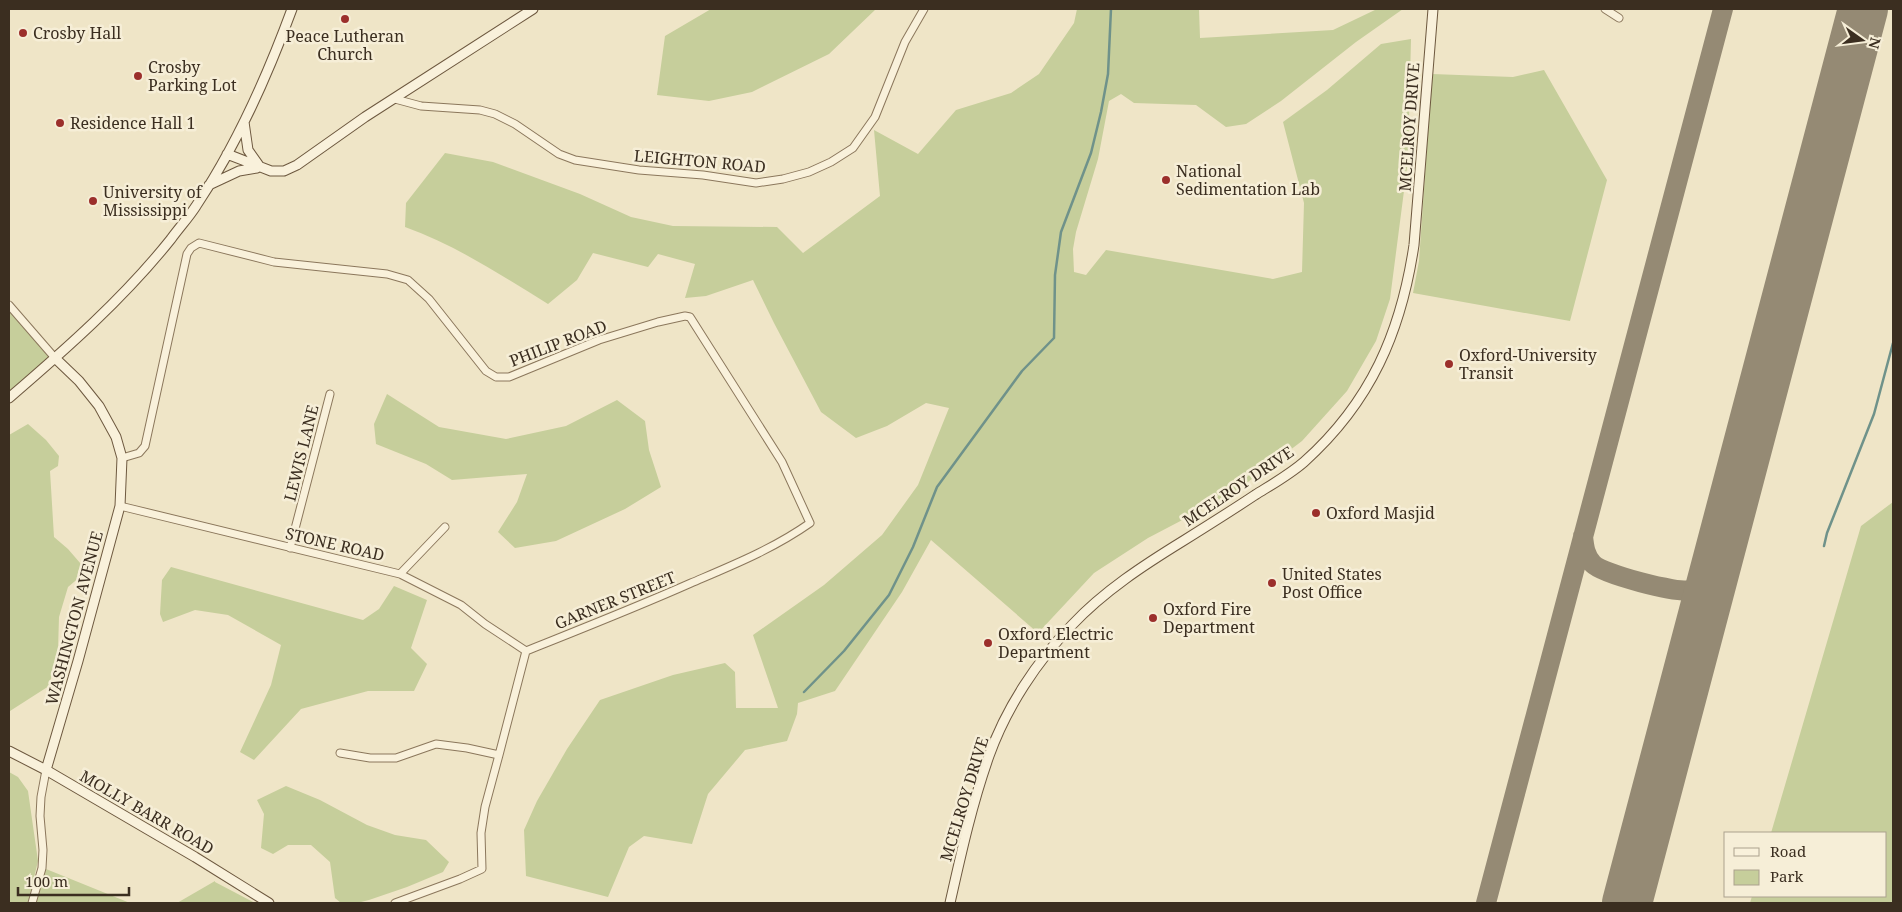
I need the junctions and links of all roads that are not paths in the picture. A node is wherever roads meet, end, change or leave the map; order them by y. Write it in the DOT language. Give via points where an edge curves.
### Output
graph roads {
  1 [pos="292,9"];
  2 [pos="534,9"];
  3 [pos="924,9"];
  4 [pos="1432,9"];
  5 [pos="1605,9"];
  6 [pos="1619,18"];
  7 [pos="395,99"];
  8 [pos="244,121"];
  9 [pos="227,154"];
  10 [pos="260,167"];
  11 [pos="209,185"];
  12 [pos="9,304"];
  13 [pos="56,358"];
  14 [pos="330,394"];
  15 [pos="9,398"];
  16 [pos="122,458"];
  17 [pos="120,506"];
  18 [pos="810,524"];
  19 [pos="445,527"];
  20 [pos="290,548"];
  21 [pos="400,574"];
  22 [pos="526,651"];
  23 [pos="9,752"];
  24 [pos="340,753"];
  25 [pos="499,755"];
  26 [pos="46,770"];
  27 [pos="32,903"];
  28 [pos="269,903"];
  29 [pos="395,903"];
  30 [pos="950,903"];
  1 -- 8 [label="street" via="265,80"];
  2 -- 7 [label="street"];
  3 -- 7 [label="street, LEIGHTON ROAD" via="905,42 875,117 853,148 809,172 783,179 756,183 574,160 495,114 421,106"];
  4 -- 30 [label="street, MCELROY DRIVE" via="1409,281 1388,347 1373,376 1341,424 1303,462 1142,567 1104,596 1072,624 1039,664 1012,706 989,754"];
  5 -- 6 [label="street"];
  7 -- 10 [label="street" via="365,116 297,165 284,171"];
  8 -- 9 [label="street"];
  8 -- 10 [label="street" via="248,150"];
  9 -- 10 [label="street"];
  9 -- 11 [label="street"];
  10 -- 11 [label="street" via="239,170"];
  11 -- 13 [label="street" via="190,215 131,285"];
  12 -- 13 [label="street"];
  13 -- 15 [label="street"];
  13 -- 16 [label="street, WASHINGTON AVENUE" via="99,406 116,437"];
  14 -- 20 [label="street, LEWIS LANE"];
  16 -- 17 [label="street, WASHINGTON AVENUE"];
  16 -- 18 [label="street, PHILIP ROAD" via="140,454 145,446 187,254 199,243 274,262 386,274 408,280 429,298 486,371 496,377 509,377 631,330 690,317 782,462"];
  17 -- 20 [label="street, STONE ROAD"];
  17 -- 26 [label="street, WASHINGTON AVENUE"];
  18 -- 22 [label="street, GARNER STREET" via="753,557"];
  19 -- 21 [label="street"];
  20 -- 21 [label="street, STONE ROAD"];
  21 -- 22 [label="street, STONE ROAD" via="461,605"];
  22 -- 25 [label="street"];
  23 -- 26 [label="street, MOLLY BARR ROAD"];
  24 -- 25 [label="street" via="396,758 436,744"];
  25 -- 29 [label="street" via="481,832 482,869"];
  26 -- 27 [label="street, WASHINGTON AVENUE" via="40,797 42,868"];
  26 -- 28 [label="street, MOLLY BARR ROAD"];
}
